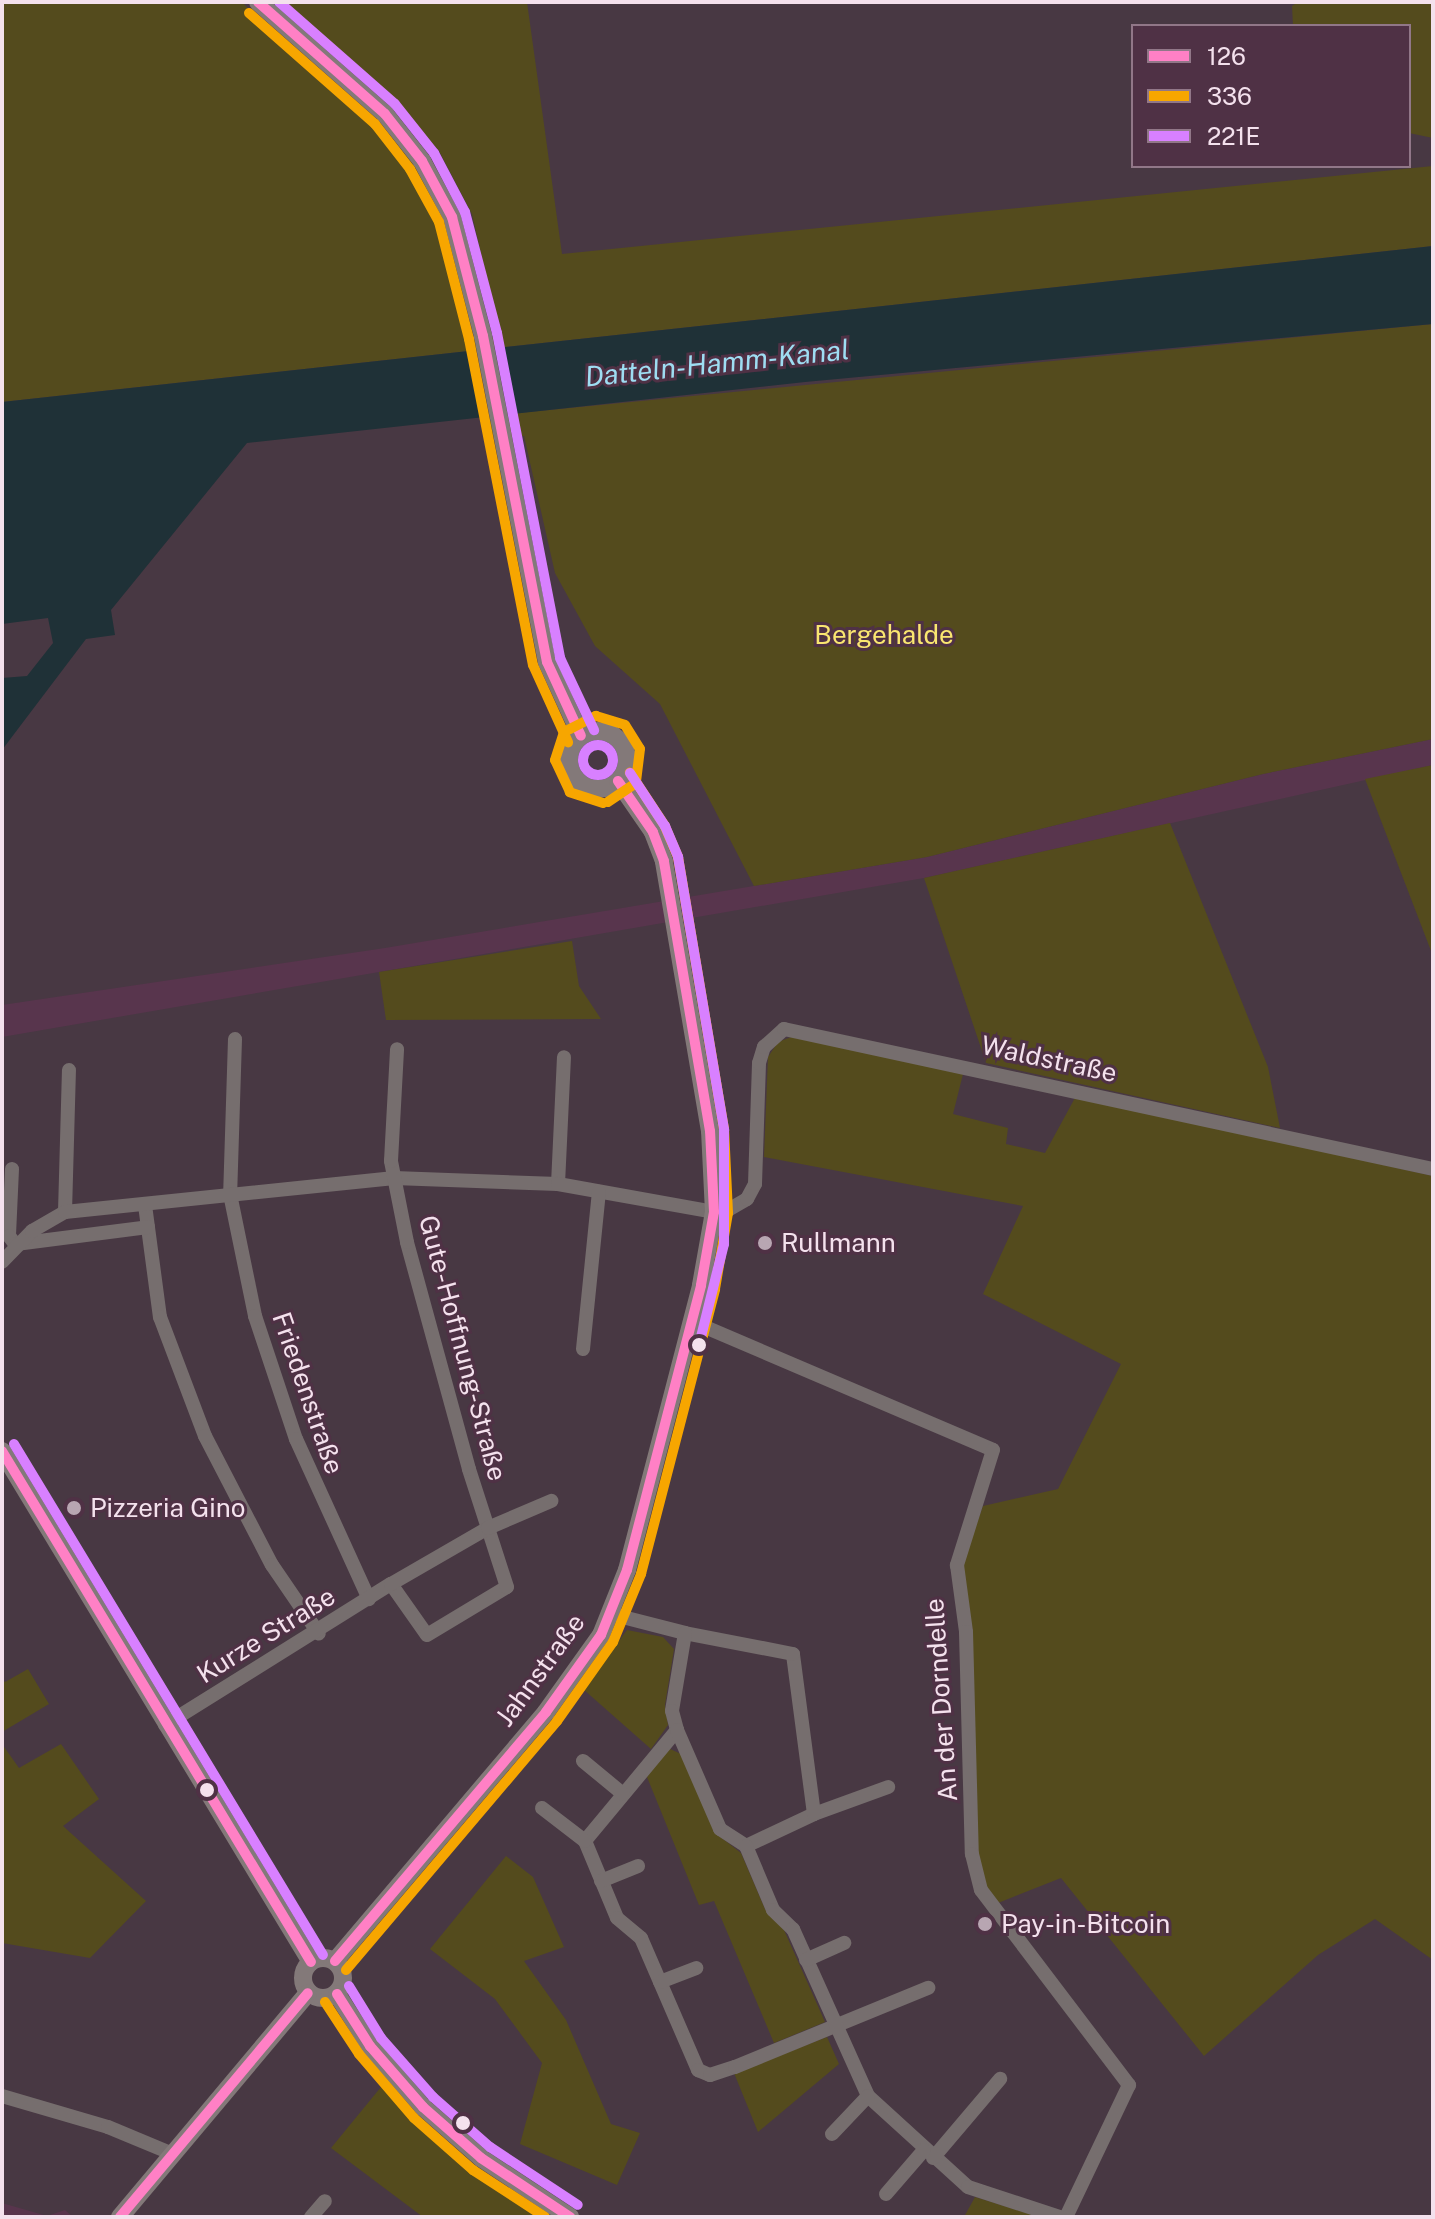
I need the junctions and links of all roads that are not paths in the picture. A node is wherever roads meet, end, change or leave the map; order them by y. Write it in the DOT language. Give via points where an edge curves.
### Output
graph roads {
  1 [pos="258,2"];
  2 [pos="581,736"];
  3 [pos="618,781"];
  4 [pos="235,1039"];
  5 [pos="397,1049"];
  6 [pos="564,1057"];
  7 [pos="69,1070"];
  8 [pos="12,1169"];
  9 [pos="1433,1169"];
  10 [pos="394,1178"];
  11 [pos="558,1184"];
  12 [pos="599,1192"];
  13 [pos="230,1194"];
  14 [pos="145,1205"];
  15 [pos="65,1212"];
  16 [pos="714,1212"];
  17 [pos="148,1227"];
  18 [pos="15,1244"];
  19 [pos="2,1262"];
  20 [pos="691,1321"];
  21 [pos="583,1349"];
  22 [pos="2,1451"];
  23 [pos="551,1501"];
  24 [pos="488,1528"];
  25 [pos="391,1584"];
  26 [pos="369,1599"];
  27 [pos="611,1614"];
  28 [pos="685,1633"];
  29 [pos="319,1634"];
  30 [pos="165,1725"];
  31 [pos="677,1730"];
  32 [pos="583,1761"];
  33 [pos="888,1787"];
  34 [pos="623,1794"];
  35 [pos="542,1808"];
  36 [pos="814,1814"];
  37 [pos="585,1841"];
  38 [pos="746,1846"];
  39 [pos="638,1866"];
  40 [pos="601,1881"];
  41 [pos="844,1943"];
  42 [pos="806,1960"];
  43 [pos="335,1961"];
  44 [pos="311,1962"];
  45 [pos="696,1968"];
  46 [pos="660,1982"];
  47 [pos="928,1988"];
  48 [pos="308,1993"];
  49 [pos="337,1994"];
  50 [pos="834,2028"];
  51 [pos="1000,2079"];
  52 [pos="2,2096"];
  53 [pos="868,2096"];
  54 [pos="832,2134"];
  55 [pos="173,2154"];
  56 [pos="929,2154"];
  57 [pos="886,2194"];
  58 [pos="325,2201"];
  59 [pos="120,2217"];
  60 [pos="311,2217"];
  61 [pos="570,2217"];
  62 [pos="1063,2217"];
  1 -- 2 [label="main road" via="385,114 422,161 457,231 547,662"];
  2 -- 3 [label="main road" via="608,732 623,743 627,767"];
  2 -- 3 [label="main road" via="569,759 574,775 595,789"];
  3 -- 16 [label="main road, Jahnstraße" via="653,832 670,891 710,1131"];
  4 -- 13 [label="street, Friedenstraße"];
  5 -- 10 [label="street, Gute-Hoffnung-Straße"];
  6 -- 11 [label="street"];
  7 -- 15 [label="street"];
  8 -- 18 [label="street" via="9,1236"];
  9 -- 16 [label="street, Waldstraße" via="800,1030 775,1034 764,1047 755,1184 747,1199"];
  10 -- 11 [label="street"];
  10 -- 13 [label="street"];
  10 -- 24 [label="street, Gute-Hoffnung-Straße" via="421,1301"];
  11 -- 12 [label="street"];
  12 -- 16 [label="street"];
  12 -- 21 [label="street"];
  13 -- 14 [label="street"];
  13 -- 26 [label="street, Friedenstraße" via="274,1377 321,1500"];
  14 -- 15 [label="street"];
  14 -- 17 [label="street"];
  15 -- 18 [label="street"];
  16 -- 20 [label="main road, Jahnstraße"];
  17 -- 18 [label="street"];
  17 -- 29 [label="street" via="160,1317 205,1436 272,1565"];
  18 -- 19 [label="street"];
  20 -- 27 [label="main road, Jahnstraße"];
  20 -- 62 [label="street, An der Dorndelle" via="993,1450 957,1565 966,1632 972,1854 981,1890 1129,2085"];
  22 -- 30 [label="main road"];
  23 -- 24 [label="street, Kurze Straße"];
  24 -- 25 [label="street, Kurze Straße"];
  24 -- 25 [label="street" via="507,1587 437,1634 419,1630"];
  25 -- 26 [label="street, Kurze Straße"];
  26 -- 29 [label="street, Kurze Straße"];
  27 -- 28 [label="street"];
  27 -- 43 [label="main road, Jahnstraße" via="575,1676"];
  28 -- 31 [label="street" via="672,1711"];
  28 -- 36 [label="street" via="793,1654"];
  29 -- 30 [label="street, Kurze Straße"];
  30 -- 44 [label="main road"];
  31 -- 34 [label="street"];
  31 -- 38 [label="street" via="720,1829"];
  32 -- 34 [label="street"];
  33 -- 36 [label="street"];
  34 -- 37 [label="street"];
  35 -- 37 [label="street"];
  36 -- 38 [label="street"];
  37 -- 40 [label="street"];
  38 -- 42 [label="street" via="773,1910 793,1929"];
  39 -- 40 [label="street"];
  40 -- 46 [label="street" via="617,1918 641,1938"];
  41 -- 42 [label="street"];
  42 -- 50 [label="street"];
  43 -- 44 [label="main road"];
  43 -- 49 [label="main road" via="343,1980"];
  44 -- 48 [label="main road" via="303,1976"];
  45 -- 46 [label="street"];
  46 -- 50 [label="street" via="703,2075"];
  47 -- 50 [label="street"];
  48 -- 49 [label="main road" via="322,1999"];
  48 -- 55 [label="main road"];
  49 -- 61 [label="main road" via="370,2046 423,2107 492,2166"];
  50 -- 53 [label="street"];
  51 -- 56 [label="street"];
  52 -- 55 [label="street" via="108,2127"];
  53 -- 54 [label="street"];
  53 -- 56 [label="street"];
  55 -- 59 [label="main road"];
  56 -- 57 [label="street"];
  56 -- 62 [label="street" via="979,2192"];
  58 -- 60 [label="street"];
}
